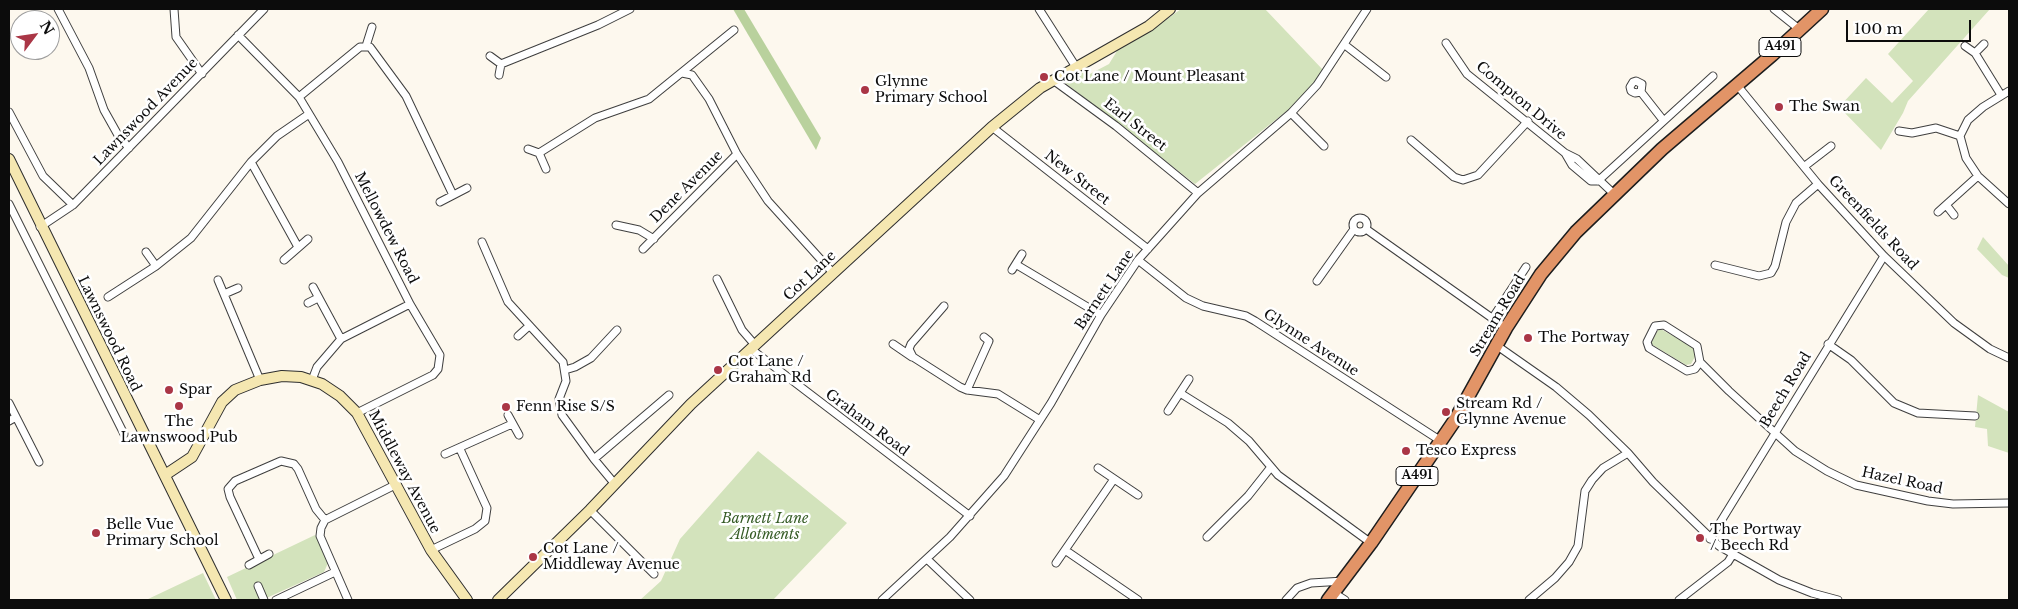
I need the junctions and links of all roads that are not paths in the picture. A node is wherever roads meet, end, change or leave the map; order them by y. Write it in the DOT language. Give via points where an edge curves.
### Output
graph roads {
  1 [pos="58,9"];
  2 [pos="174,9"];
  3 [pos="264,9"];
  4 [pos="630,9"];
  5 [pos="1039,9"];
  6 [pos="1170,9"];
  7 [pos="1367,9"];
  8 [pos="1774,9"];
  9 [pos="1822,9"];
  10 [pos="372,27"];
  11 [pos="1799,29"];
  12 [pos="734,30"];
  13 [pos="238,35"];
  14 [pos="1446,43"];
  15 [pos="1984,44"];
  16 [pos="1345,45"];
  17 [pos="366,46"];
  18 [pos="1965,46"];
  19 [pos="1975,53"];
  20 [pos="490,56"];
  21 [pos="500,64"];
  22 [pos="1076,67"];
  23 [pos="682,72"];
  24 [pos="202,74"];
  25 [pos="499,75"];
  26 [pos="1386,76"];
  27 [pos="1713,76"];
  28 [pos="1054,80"];
  29 [pos="1737,85"];
  30 [pos="2009,91"];
  31 [pos="1641,92"];
  32 [pos="2001,95"];
  33 [pos="299,97"];
  34 [pos="9,112"];
  35 [pos="1291,113"];
  36 [pos="309,114"];
  37 [pos="1663,120"];
  38 [pos="1528,122"];
  39 [pos="992,127"];
  40 [pos="1899,131"];
  41 [pos="1960,136"];
  42 [pos="1411,140"];
  43 [pos="1426,142"];
  44 [pos="1324,146"];
  45 [pos="1831,146"];
  46 [pos="130,148"];
  47 [pos="528,149"];
  48 [pos="1421,149"];
  49 [pos="540,153"];
  50 [pos="737,154"];
  51 [pos="9,159"];
  52 [pos="250,162"];
  53 [pos="1805,166"];
  54 [pos="546,169"];
  55 [pos="1978,176"];
  56 [pos="1598,181"];
  57 [pos="1818,184"];
  58 [pos="467,188"];
  59 [pos="1198,193"];
  60 [pos="1614,194"];
  61 [pos="453,195"];
  62 [pos="440,202"];
  63 [pos="9,204"];
  64 [pos="2009,204"];
  65 [pos="73,205"];
  66 [pos="1947,206"];
  67 [pos="1938,212"];
  68 [pos="1954,214"];
  69 [pos="616,225"];
  70 [pos="40,227"];
  71 [pos="1354,229"];
  72 [pos="1366,229"];
  73 [pos="308,239"];
  74 [pos="654,239"];
  75 [pos="482,242"];
  76 [pos="298,247"];
  77 [pos="643,249"];
  78 [pos="1148,249"];
  79 [pos="146,252"];
  80 [pos="1022,254"];
  81 [pos="1884,256"];
  82 [pos="284,260"];
  83 [pos="1138,260"];
  84 [pos="1715,265"];
  85 [pos="156,266"];
  86 [pos="1526,267"];
  87 [pos="833,273"];
  88 [pos="717,279"];
  89 [pos="218,280"];
  90 [pos="1318,281"];
  91 [pos="313,287"];
  92 [pos="238,288"];
  93 [pos="731,288"];
  94 [pos="723,292"];
  95 [pos="224,294"];
  96 [pos="108,297"];
  97 [pos="318,298"];
  98 [pos="308,303"];
  99 [pos="410,304"];
  100 [pos="944,306"];
  101 [pos="1101,315"];
  102 [pos="1492,318"];
  103 [pos="529,326"];
  104 [pos="1506,328"];
  105 [pos="616,330"];
  106 [pos="518,336"];
  107 [pos="984,337"];
  108 [pos="341,339"];
  109 [pos="893,344"];
  110 [pos="1828,344"];
  111 [pos="1496,346"];
  112 [pos="753,347"];
  113 [pos="913,357"];
  114 [pos="2009,358"];
  115 [pos="1700,362"];
  116 [pos="565,370"];
  117 [pos="1188,379"];
  118 [pos="260,380"];
  119 [pos="312,380"];
  120 [pos="967,390"];
  121 [pos="1180,393"];
  122 [pos="669,395"];
  123 [pos="9,403"];
  124 [pos="1168,412"];
  125 [pos="357,413"];
  126 [pos="508,415"];
  127 [pos="12,419"];
  128 [pos="1040,420"];
  129 [pos="512,424"];
  130 [pos="1968,424"];
  131 [pos="1776,431"];
  132 [pos="124,434"];
  133 [pos="519,435"];
  134 [pos="1441,441"];
  135 [pos="460,449"];
  136 [pos="1628,453"];
  137 [pos="445,454"];
  138 [pos="594,459"];
  139 [pos="39,462"];
  140 [pos="1271,467"];
  141 [pos="1098,468"];
  142 [pos="165,475"];
  143 [pos="1114,479"];
  144 [pos="614,483"];
  145 [pos="397,484"];
  146 [pos="1138,496"];
  147 [pos="2009,503"];
  148 [pos="590,510"];
  149 [pos="970,516"];
  150 [pos="325,520"];
  151 [pos="1206,537"];
  152 [pos="1710,539"];
  153 [pos="1371,543"];
  154 [pos="431,550"];
  155 [pos="1065,550"];
  156 [pos="269,554"];
  157 [pos="1733,554"];
  158 [pos="259,559"];
  159 [pos="927,559"];
  160 [pos="1056,563"];
  161 [pos="249,565"];
  162 [pos="335,572"];
  163 [pos="654,574"];
  164 [pos="1344,580"];
  165 [pos="258,586"];
  166 [pos="1336,598"];
  167 [pos="226,600"];
  168 [pos="264,600"];
  169 [pos="276,600"];
  170 [pos="348,600"];
  171 [pos="467,600"];
  172 [pos="498,600"];
  173 [pos="882,600"];
  174 [pos="970,600"];
  175 [pos="1138,600"];
  176 [pos="1286,600"];
  177 [pos="1529,600"];
  178 [pos="1678,600"];
  179 [pos="1838,600"];
  1 -- 46 [label="street" via="89,68 104,110 118,135"];
  2 -- 24 [label="street" via="176,37"];
  3 -- 13 [label="street, Lawnswood Avenue"];
  4 -- 21 [label="street"];
  5 -- 22 [label="street"];
  6 -- 22 [label="street, Cot Lane" via="1149,26"];
  7 -- 16 [label="street, Barnett Lane"];
  8 -- 11 [label="street"];
  9 -- 11 [label="highway, A491"];
  10 -- 17 [label="street"];
  11 -- 29 [label="highway, A491"];
  12 -- 23 [label="street"];
  13 -- 24 [label="street, Lawnswood Avenue"];
  13 -- 33 [label="street, Mellowdew Road"];
  14 -- 38 [label="street, Compton Drive" via="1467,74"];
  15 -- 19 [label="street"];
  16 -- 26 [label="street"];
  16 -- 35 [label="street, Barnett Lane" via="1317,86"];
  17 -- 33 [label="street" via="360,47"];
  17 -- 61 [label="street" via="374,51 406,96"];
  18 -- 19 [label="street"];
  19 -- 32 [label="street"];
  20 -- 21 [label="street"];
  21 -- 25 [label="street"];
  22 -- 28 [label="street, Cot Lane"];
  23 -- 49 [label="street" via="649,99 595,118"];
  23 -- 50 [label="street, Dene Avenue" via="692,75 709,99"];
  24 -- 46 [label="street, Lawnswood Avenue"];
  27 -- 37 [label="street"];
  28 -- 39 [label="street, Cot Lane"];
  28 -- 59 [label="street, Earl Street"];
  29 -- 53 [label="street, Greenfields Road"];
  29 -- 60 [label="highway, Stream Road / A491" via="1662,148"];
  30 -- 32 [label="street"];
  31 -- 37 [label="street"];
  32 -- 41 [label="street" via="1968,120"];
  33 -- 36 [label="street, Mellowdew Road"];
  34 -- 65 [label="street" via="43,176"];
  35 -- 44 [label="street"];
  35 -- 59 [label="street, Barnett Lane"];
  36 -- 52 [label="street" via="277,136"];
  36 -- 99 [label="street, Mellowdew Road" via="338,162"];
  37 -- 56 [label="street"];
  38 -- 48 [label="street" via="1478,175 1470,179 1454,177"];
  38 -- 56 [label="street, Compton Drive" via="1595,174"];
  39 -- 78 [label="street, New Street"];
  39 -- 87 [label="street, Cot Lane"];
  40 -- 41 [label="street" via="1912,133 1936,128"];
  41 -- 55 [label="street" via="1966,158"];
  42 -- 48 [label="street"];
  43 -- 48 [label="street"];
  45 -- 53 [label="street"];
  46 -- 65 [label="street, Lawnswood Avenue"];
  47 -- 49 [label="street"];
  49 -- 54 [label="street"];
  50 -- 74 [label="street, Dene Avenue"];
  50 -- 87 [label="street, Dene Avenue" via="783,220"];
  51 -- 70 [label="street, Lawnswood Road"];
  52 -- 76 [label="street"];
  52 -- 85 [label="street" via="191,238"];
  53 -- 57 [label="street, Greenfields Road"];
  55 -- 64 [label="street"];
  55 -- 66 [label="street"];
  56 -- 60 [label="street, Compton Drive"];
  57 -- 81 [label="street, Greenfields Road"];
  57 -- 84 [label="street" via="1796,203 1786,222 1771,273 1759,276"];
  58 -- 61 [label="street"];
  59 -- 78 [label="street, Barnett Lane"];
  60 -- 104 [label="highway, Stream Road / A491" via="1541,274"];
  61 -- 62 [label="street"];
  63 -- 132 [label="street"];
  65 -- 70 [label="street, Lawnswood Avenue"];
  66 -- 67 [label="street"];
  66 -- 68 [label="street"];
  69 -- 74 [label="street, Dene Avenue" via="639,230"];
  70 -- 142 [label="street, Lawnswood Road"];
  71 -- 72 [label="street" via="1360,232"];
  71 -- 72 [label="street" via="1354,222 1360,218 1367,222"];
  71 -- 90 [label="street"];
  72 -- 102 [label="street"];
  73 -- 76 [label="street"];
  74 -- 77 [label="street, Dene Avenue"];
  75 -- 103 [label="street" via="508,302"];
  76 -- 82 [label="street"];
  78 -- 83 [label="street, Barnett Lane"];
  79 -- 85 [label="street"];
  80 -- 101 [label="street" via="1014,267"];
  81 -- 110 [label="street, Beech Road"];
  81 -- 114 [label="street, Greenfields Road" via="1954,323 1990,349"];
  83 -- 101 [label="street, Barnett Lane"];
  83 -- 134 [label="street, Glynne Avenue" via="1186,298 1255,321"];
  85 -- 96 [label="street"];
  86 -- 102 [label="street"];
  87 -- 112 [label="street, Cot Lane"];
  88 -- 94 [label="street, Graham Road"];
  89 -- 95 [label="street"];
  91 -- 97 [label="street"];
  92 -- 95 [label="street"];
  93 -- 94 [label="street"];
  94 -- 112 [label="street, Graham Road"];
  95 -- 118 [label="street"];
  97 -- 98 [label="street"];
  97 -- 108 [label="street"];
  99 -- 108 [label="street"];
  99 -- 125 [label="street, Mellowdew Road" via="440,355 438,369"];
  100 -- 113 [label="street" via="911,344 909,349"];
  101 -- 128 [label="street, Barnett Lane"];
  102 -- 104 [label="street"];
  103 -- 106 [label="street"];
  103 -- 116 [label="street" via="560,356"];
  104 -- 111 [label="highway, Stream Road / A491"];
  105 -- 116 [label="street" via="591,358"];
  107 -- 120 [label="street" via="989,341"];
  108 -- 119 [label="street" via="317,367"];
  109 -- 113 [label="street"];
  110 -- 130 [label="street" via="1852,360 1894,403 1918,413 1971,416"];
  110 -- 131 [label="street, Beech Road"];
  111 -- 134 [label="highway, Stream Road / A491"];
  111 -- 136 [label="street" via="1556,387"];
  112 -- 144 [label="street, Cot Lane" via="691,404"];
  112 -- 149 [label="street, Graham Road"];
  113 -- 120 [label="street"];
  115 -- 115 [label="street, Hazel Road" via="1697,346 1664,325 1655,326 1646,342 1649,348 1687,371"];
  115 -- 131 [label="street, Hazel Road"];
  116 -- 138 [label="street" via="566,381 559,399 562,415"];
  117 -- 121 [label="street"];
  118 -- 119 [label="street, Middleway Avenue" via="290,376"];
  118 -- 142 [label="street, Middleway Avenue" via="234,390 226,398 192,457"];
  119 -- 125 [label="street, Middleway Avenue" via="340,396"];
  120 -- 128 [label="street" via="998,394"];
  121 -- 124 [label="street"];
  121 -- 140 [label="street" via="1228,423"];
  122 -- 138 [label="street"];
  123 -- 127 [label="street"];
  125 -- 145 [label="street, Middleway Avenue"];
  126 -- 129 [label="street"];
  127 -- 139 [label="street"];
  128 -- 149 [label="street, Barnett Lane" via="1004,476"];
  129 -- 133 [label="street"];
  129 -- 135 [label="street"];
  131 -- 147 [label="street, Hazel Road" via="1795,450 1856,485 1953,504"];
  131 -- 152 [label="street, Beech Road"];
  134 -- 153 [label="highway, Stream Road / A491"];
  135 -- 137 [label="street"];
  135 -- 154 [label="street" via="487,508 485,521"];
  136 -- 152 [label="street" via="1652,482"];
  136 -- 177 [label="street" via="1602,468 1592,480 1585,491 1578,546 1555,578"];
  138 -- 144 [label="street"];
  140 -- 151 [label="street" via="1248,496"];
  140 -- 153 [label="street"];
  141 -- 143 [label="street"];
  142 -- 167 [label="street, Lawnswood Road"];
  143 -- 146 [label="street"];
  143 -- 155 [label="street"];
  144 -- 148 [label="street, Cot Lane"];
  145 -- 150 [label="street"];
  145 -- 154 [label="street, Middleway Avenue"];
  148 -- 163 [label="street"];
  148 -- 172 [label="street, Cot Lane"];
  149 -- 159 [label="street, Barnett Lane"];
  150 -- 158 [label="street" via="294,464 281,461 236,481 228,489 230,497"];
  150 -- 162 [label="street" via="320,536"];
  152 -- 157 [label="street"];
  153 -- 164 [label="highway, Stream Road / A491"];
  154 -- 171 [label="street, Middleway Avenue"];
  155 -- 160 [label="street"];
  155 -- 175 [label="street"];
  156 -- 158 [label="street"];
  157 -- 178 [label="street" via="1728,562"];
  157 -- 179 [label="street" via="1779,580"];
  158 -- 161 [label="street"];
  159 -- 173 [label="street, Barnett Lane"];
  159 -- 174 [label="street"];
  162 -- 169 [label="street"];
  162 -- 170 [label="street"];
  164 -- 166 [label="highway, Stream Road / A491"];
  164 -- 176 [label="street" via="1311,583 1297,588"];
  165 -- 168 [label="street"];
}
